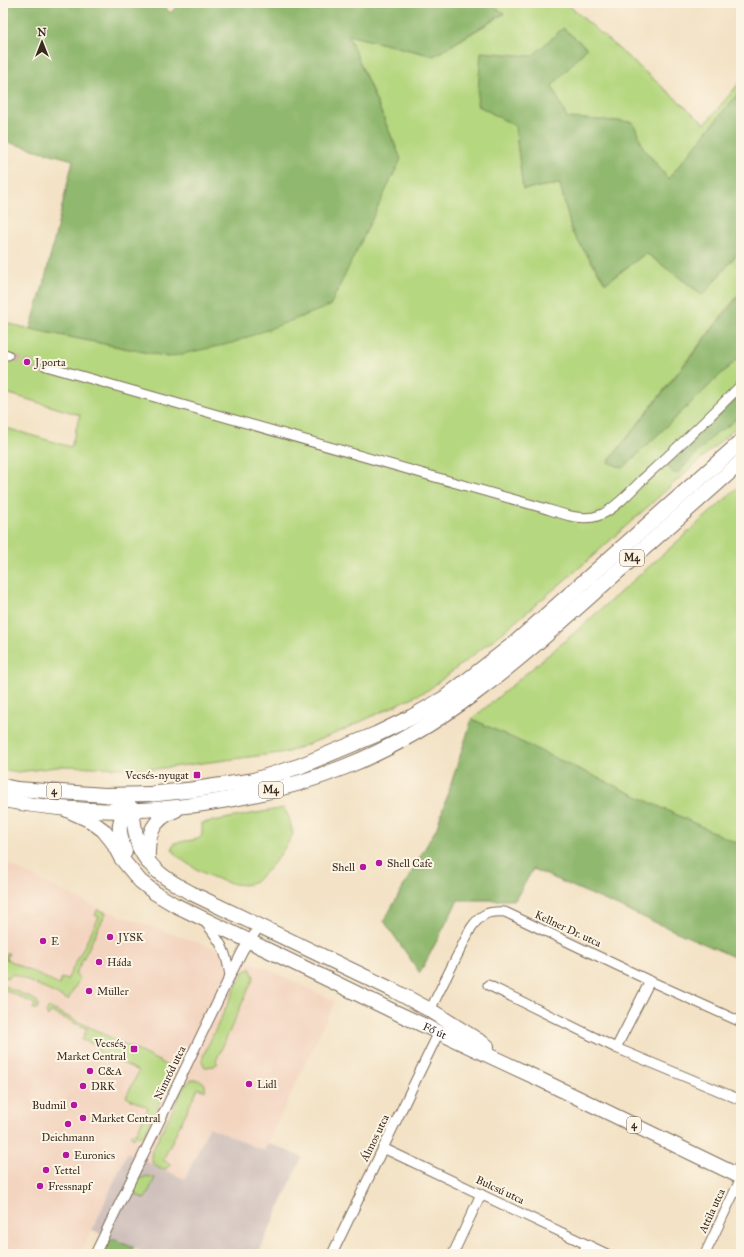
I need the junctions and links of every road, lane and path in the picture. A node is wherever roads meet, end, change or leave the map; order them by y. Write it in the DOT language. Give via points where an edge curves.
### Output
graph roads {
  1 [pos="46,366"];
  2 [pos="741,385"];
  3 [pos="741,442"];
  4 [pos="741,462"];
  5 [pos="3,786"];
  6 [pos="153,794"];
  7 [pos="105,795"];
  8 [pos="3,800"];
  9 [pos="193,805"];
  10 [pos="128,808"];
  11 [pos="65,809"];
  12 [pos="148,863"];
  13 [pos="134,874"];
  14 [pos="201,918"];
  15 [pos="260,926"];
  16 [pos="249,942"];
  17 [pos="230,976"];
  18 [pos="650,981"];
  19 [pos="488,985"];
  20 [pos="430,1010"];
  21 [pos="394,1012"];
  22 [pos="741,1022"];
  23 [pos="438,1032"];
  24 [pos="616,1048"];
  25 [pos="537,1078"];
  26 [pos="741,1100"];
  27 [pos="383,1148"];
  28 [pos="741,1177"];
  29 [pos="481,1194"];
  30 [pos="587,1244"];
  31 [pos="95,1254"];
  32 [pos="332,1254"];
  33 [pos="453,1254"];
  34 [pos="582,1254"];
  35 [pos="607,1254"];
  36 [pos="705,1254"];
  1 -- 2 [label="street" via="554,511 587,518 603,514 625,496"];
  3 -- 6 [label="highway, M4" via="514,644 445,698 377,734 300,766 252,781"];
  4 -- 9 [label="highway, M4" via="524,655 451,711 347,766 280,788 230,800"];
  5 -- 7 [label="main road, 4"];
  6 -- 7 [label="main road"];
  6 -- 10 [label="main road"];
  7 -- 10 [label="main road, 4" via="119,798"];
  8 -- 11 [label="main road, 4"];
  9 -- 10 [label="main road" via="167,809"];
  9 -- 12 [label="main road" via="163,817 153,828 148,838"];
  10 -- 11 [label="main road"];
  10 -- 12 [label="main road, 4" via="138,846"];
  10 -- 13 [label="main road" via="120,824 119,835"];
  11 -- 13 [label="main road, 4" via="91,821 103,830"];
  12 -- 15 [label="main road, 4" via="178,886"];
  13 -- 14 [label="main road, Fő út / 4" via="155,893"];
  14 -- 16 [label="main road, Fő út / 4"];
  14 -- 17 [label="street" via="223,946"];
  15 -- 16 [label="street, Nimród utca"];
  15 -- 20 [label="main road, 4"];
  16 -- 17 [label="street, Nimród utca"];
  16 -- 21 [label="main road, Fő út / 4"];
  17 -- 31 [label="street, Nimród utca"];
  18 -- 20 [label="street, Kellner Dr. utca" via="504,912 494,912 477,919 471,928"];
  18 -- 22 [label="street, Kellner Dr. utca"];
  18 -- 24 [label="street"];
  19 -- 24 [label="street"];
  20 -- 21 [label="main road"];
  20 -- 25 [label="main road, 4"];
  21 -- 23 [label="main road, Fő út / 4"];
  23 -- 25 [label="main road, Fő út / 4"];
  23 -- 27 [label="street, Álmos utca"];
  24 -- 26 [label="street"];
  25 -- 28 [label="main road, Fő út / 4"];
  27 -- 29 [label="street, Bulcsú utca"];
  27 -- 32 [label="street, Álmos utca"];
  28 -- 36 [label="street, Attila utca"];
  29 -- 30 [label="street, Bulcsú utca"];
  29 -- 33 [label="street"];
  30 -- 34 [label="street"];
  30 -- 35 [label="street, Bulcsú utca"];
}
